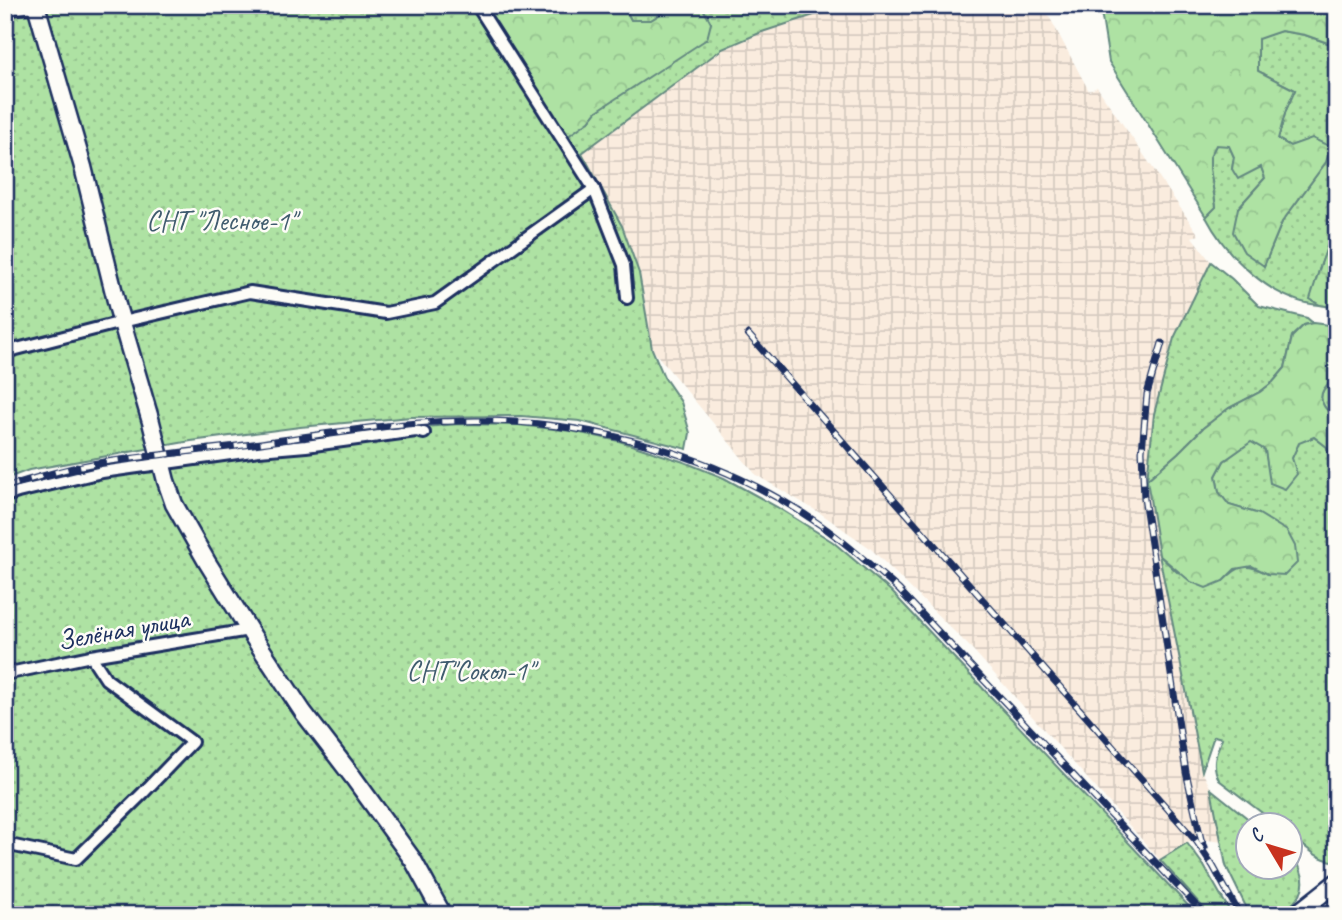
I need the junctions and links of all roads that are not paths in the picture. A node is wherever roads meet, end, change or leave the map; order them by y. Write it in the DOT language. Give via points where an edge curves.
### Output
graph roads {
  1 [pos="37,5"];
  2 [pos="477,5"];
  3 [pos="5,10"];
  4 [pos="594,189"];
  5 [pos="627,298"];
  6 [pos="122,322"];
  7 [pos="5,352"];
  8 [pos="424,433"];
  9 [pos="161,464"];
  10 [pos="5,496"];
  11 [pos="250,630"];
  12 [pos="91,656"];
  13 [pos="5,674"];
  14 [pos="5,844"];
  15 [pos="1337,882"];
  16 [pos="443,915"];
  17 [pos="1295,915"];
  1 -- 3 [label="street"];
  1 -- 6 [label="street"];
  2 -- 4 [label="street"];
  4 -- 5 [label="street" via="624,265"];
  4 -- 6 [label="street" via="435,303 386,313 250,292"];
  6 -- 7 [label="street"];
  6 -- 9 [label="street"];
  8 -- 9 [label="street"];
  9 -- 10 [label="street" via="102,472"];
  9 -- 11 [label="street" via="174,504"];
  11 -- 12 [label="street, Зелёная улица"];
  11 -- 16 [label="street" via="303,712 413,860"];
  12 -- 13 [label="street, Зелёная улица"];
  12 -- 14 [label="street" via="106,679 192,742 76,859"];
  15 -- 17 [label="street"];
}
